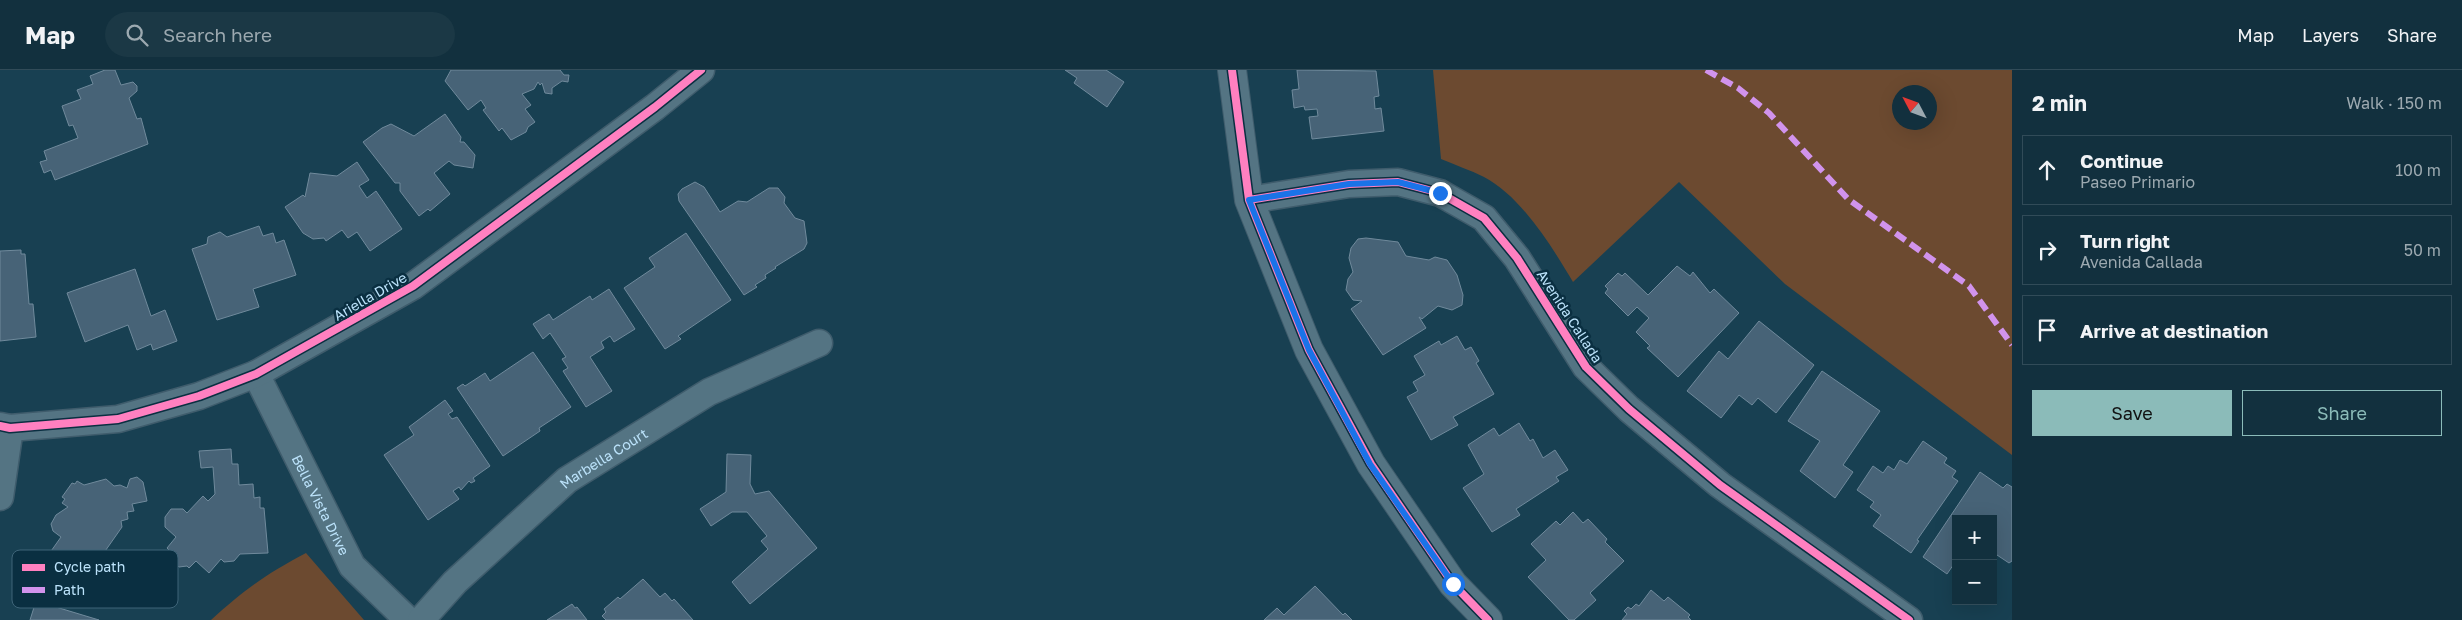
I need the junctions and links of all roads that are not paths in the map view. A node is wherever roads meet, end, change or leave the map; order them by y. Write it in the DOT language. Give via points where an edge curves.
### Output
graph roads {
  1 [pos="701,70"];
  2 [pos="1232,70"];
  3 [pos="1249,200"];
  4 [pos="819,343"];
  5 [pos="256,374"];
  6 [pos="5,427"];
  7 [pos="0,497"];
  8 [pos="408,620"];
  9 [pos="421,620"];
  10 [pos="1488,620"];
  11 [pos="1909,620"];
  1 -- 5 [label="street, Ariella Drive" via="413,286"];
  2 -- 3 [label="street"];
  3 -- 10 [label="street" via="1309,350 1370,464 1453,584"];
  3 -- 11 [label="street, Avenida Callada" via="1349,184 1398,182 1440,193 1484,218 1517,258 1586,367 1629,409 1720,485"];
  4 -- 9 [label="street, Marbella Court" via="708,392 567,480 455,582"];
  5 -- 6 [label="street, Ariella Drive" via="199,396 118,419"];
  5 -- 8 [label="street, Bella Vista Drive" via="352,566"];
  6 -- 7 [label="street"];
}
